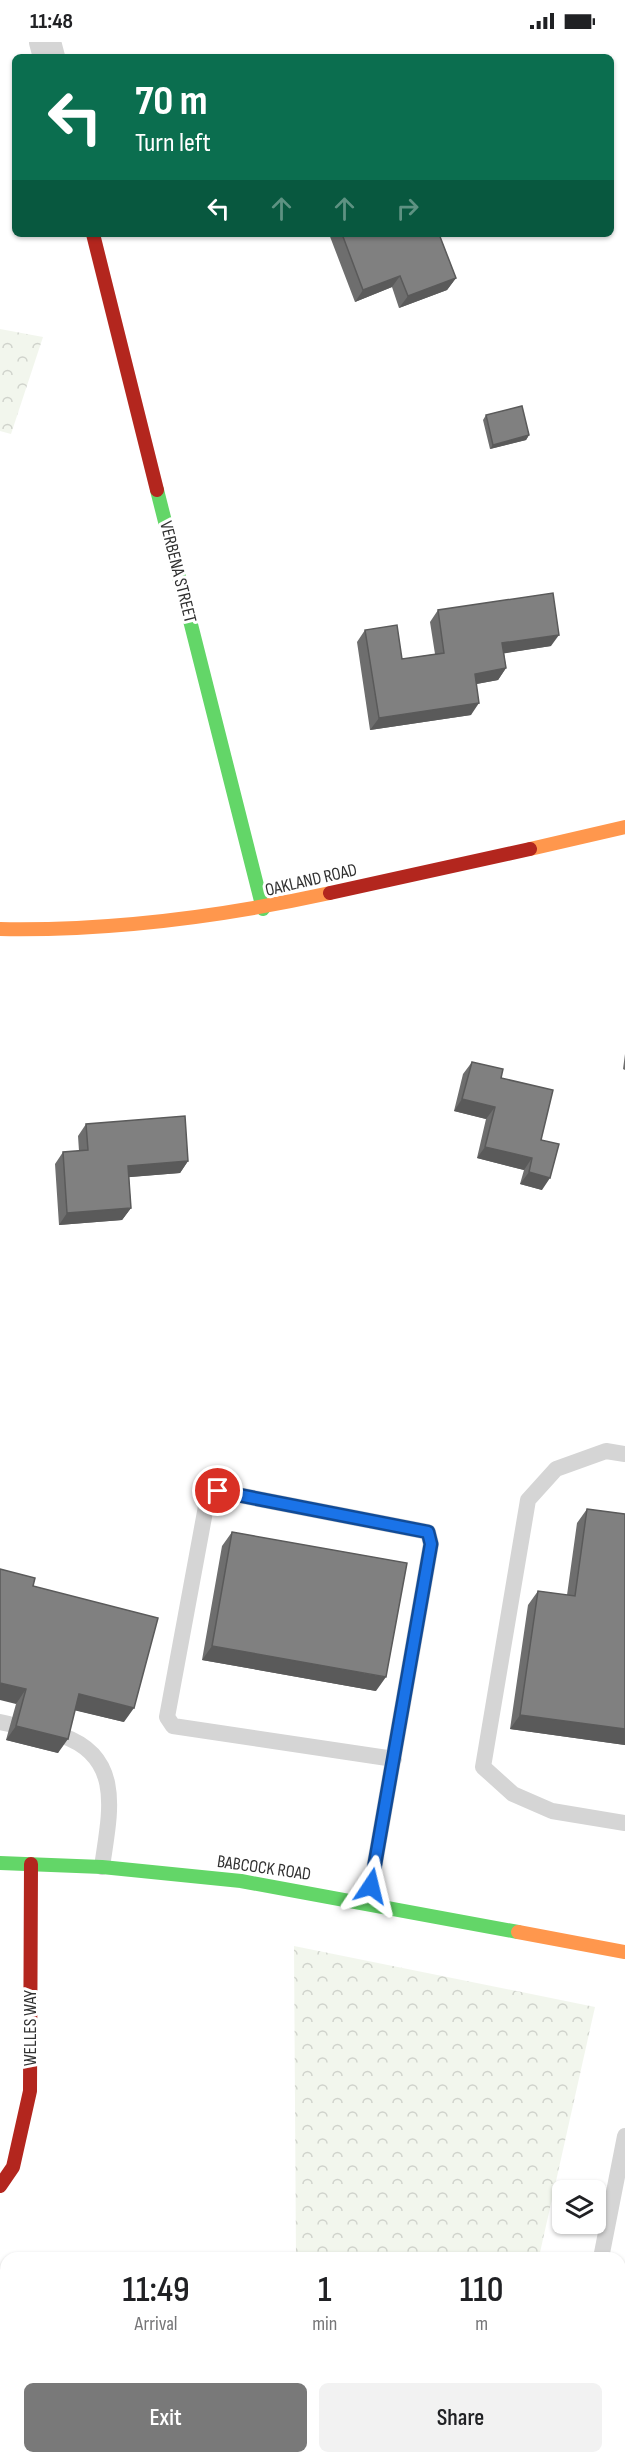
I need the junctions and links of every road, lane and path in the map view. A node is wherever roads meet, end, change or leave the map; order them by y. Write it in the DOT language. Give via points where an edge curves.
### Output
graph roads {
  1 [pos="94,237"];
  2 [pos="625,827"];
  3 [pos="263,909"];
  4 [pos="0,929"];
  5 [pos="625,1454"];
  6 [pos="63,1736"];
  7 [pos="394,1759"];
  8 [pos="625,1823"];
  9 [pos="0,1863"];
  10 [pos="31,1864"];
  11 [pos="102,1867"];
  12 [pos="368,1903"];
  13 [pos="625,1952"];
  14 [pos="625,2136"];
  15 [pos="0,2186"];
  16 [pos="602,2252"];
  1 -- 3 [label="street, VERBENA STREET"];
  2 -- 3 [label="street, OAKLAND ROAD"];
  3 -- 4 [label="street, OAKLAND ROAD" via="173,923"];
  5 -- 8 [label="lane" via="606,1451 556,1470 528,1500 483,1767 513,1794 552,1811"];
  6 -- 11 [label="lane" via="78,1741 97,1758 107,1777 111,1796"];
  7 -- 7 [label="lane" via="431,1544 428,1532 218,1491 207,1501 167,1717 173,1726"];
  7 -- 12 [label="lane"];
  9 -- 10 [label="street, BABCOCK ROAD"];
  10 -- 11 [label="street, BABCOCK ROAD"];
  10 -- 15 [label="street, WELLES WAY" via="30,2091 13,2167"];
  11 -- 12 [label="street, BABCOCK ROAD" via="242,1881"];
  12 -- 13 [label="street, BABCOCK ROAD"];
  14 -- 16 [label="lane"];
}
